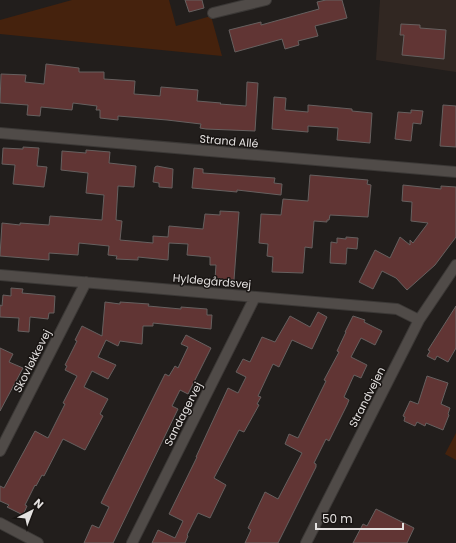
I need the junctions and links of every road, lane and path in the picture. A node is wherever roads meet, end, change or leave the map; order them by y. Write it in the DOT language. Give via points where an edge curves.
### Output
graph roads {
  1 [pos="261,1"];
  2 [pos="213,13"];
  3 [pos="0,133"];
  4 [pos="456,172"];
  5 [pos="456,265"];
  6 [pos="0,275"];
  7 [pos="86,282"];
  8 [pos="256,297"];
  9 [pos="419,320"];
  10 [pos="0,451"];
  11 [pos="0,523"];
  12 [pos="38,543"];
  13 [pos="132,543"];
  14 [pos="306,543"];
  1 -- 2 [label="street"];
  3 -- 4 [label="street, Strand Allé"];
  5 -- 9 [label="street, Strandvejen"];
  6 -- 7 [label="street, Hyldegårdsvej"];
  7 -- 8 [label="street, Hyldegårdsvej"];
  7 -- 10 [label="street, Skovløkkevej"];
  8 -- 9 [label="street, Hyldegårdsvej" via="397,309"];
  8 -- 13 [label="street, Sandagervej"];
  9 -- 14 [label="street, Strandvejen"];
  11 -- 12 [label="street"];
}
